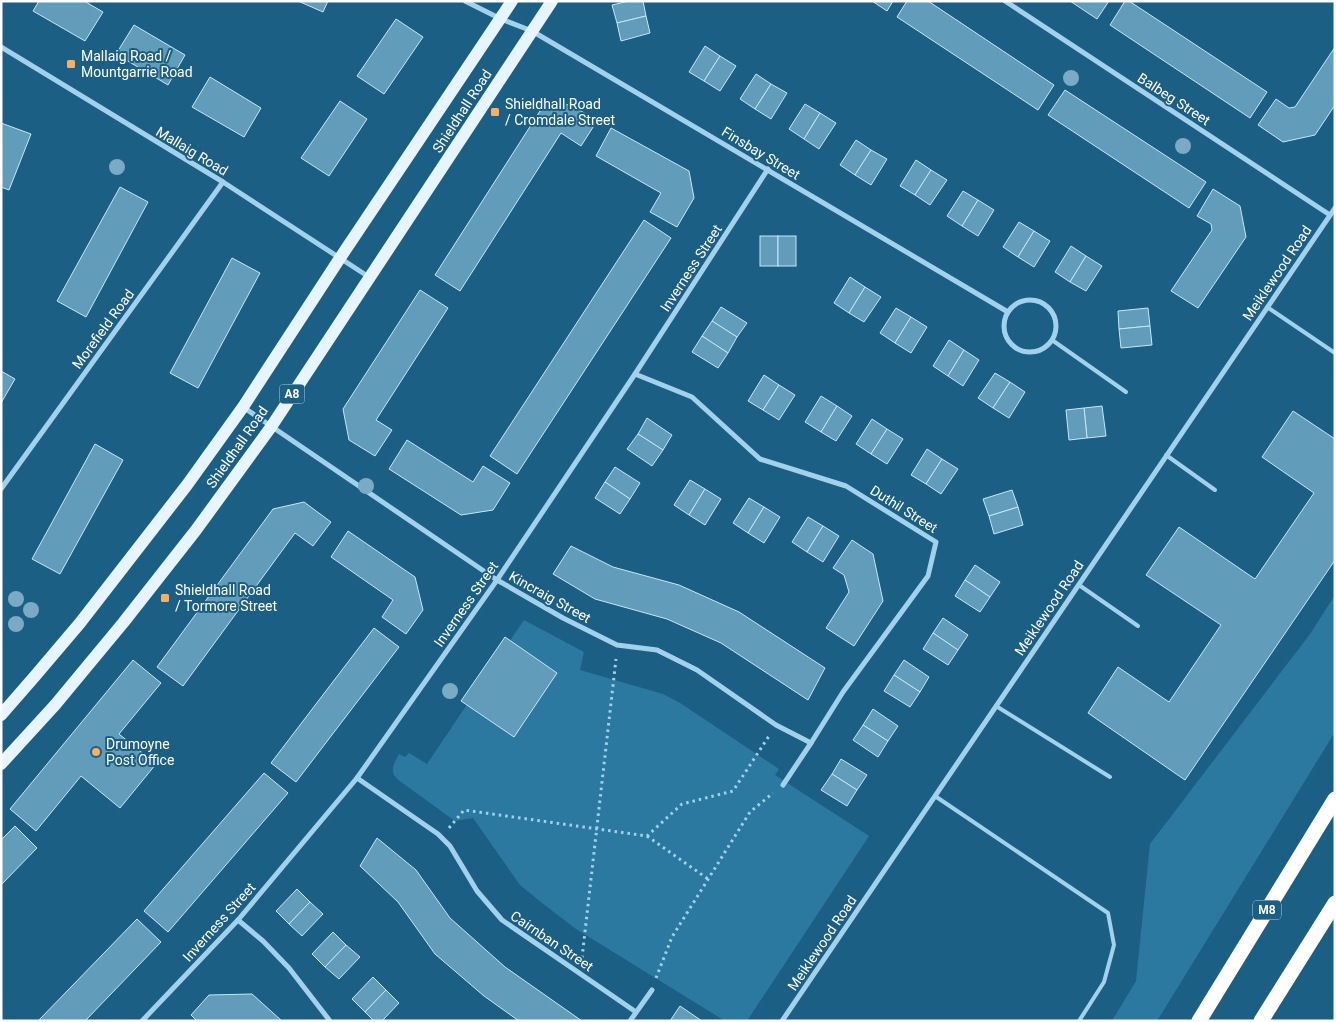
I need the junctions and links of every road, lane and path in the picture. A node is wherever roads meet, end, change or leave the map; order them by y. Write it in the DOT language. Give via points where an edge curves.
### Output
graph roads {
  1 [pos="464,1"];
  2 [pos="512,1"];
  3 [pos="552,1"];
  4 [pos="1005,1"];
  5 [pos="501,19"];
  6 [pos="532,31"];
  7 [pos="1,47"];
  8 [pos="768,169"];
  9 [pos="223,182"];
  10 [pos="1335,208"];
  11 [pos="1330,215"];
  12 [pos="340,258"];
  13 [pos="369,277"];
  14 [pos="1267,307"];
  15 [pos="1008,312"];
  16 [pos="1052,340"];
  17 [pos="1335,353"];
  18 [pos="635,374"];
  19 [pos="1126,392"];
  20 [pos="243,407"];
  21 [pos="271,426"];
  22 [pos="1166,455"];
  23 [pos="1,489"];
  24 [pos="1215,490"];
  25 [pos="497,580"];
  26 [pos="1079,585"];
  27 [pos="1138,626"];
  28 [pos="617,645"];
  29 [pos="996,706"];
  30 [pos="1,715"];
  31 [pos="776,725"];
  32 [pos="811,743"];
  33 [pos="1,764"];
  34 [pos="1110,777"];
  35 [pos="357,778"];
  36 [pos="783,785"];
  37 [pos="935,796"];
  38 [pos="1335,799"];
  39 [pos="596,829"];
  40 [pos="647,836"];
  41 [pos="442,837"];
  42 [pos="708,879"];
  43 [pos="1335,903"];
  44 [pos="238,920"];
  45 [pos="580,973"];
  46 [pos="652,990"];
  47 [pos="636,1012"];
  48 [pos="142,1021"];
  49 [pos="330,1021"];
  50 [pos="630,1021"];
  51 [pos="782,1021"];
  52 [pos="1079,1021"];
  53 [pos="1199,1021"];
  54 [pos="1261,1021"];
  1 -- 5 [label="street, Finsbay Street"];
  2 -- 5 [label="main road, Shieldhall Road / A8"];
  3 -- 6 [label="main road, Shieldhall Road / A8"];
  4 -- 11 [label="street, Balbeg Street"];
  5 -- 6 [label="street, Finsbay Street"];
  5 -- 12 [label="main road, Shieldhall Road / A8"];
  6 -- 8 [label="street, Finsbay Street"];
  6 -- 13 [label="main road, Shieldhall Road / A8"];
  7 -- 9 [label="street, Mallaig Road"];
  8 -- 15 [label="street, Finsbay Street"];
  8 -- 18 [label="street, Inverness Street"];
  9 -- 12 [label="street, Mallaig Road"];
  9 -- 23 [label="street, Morefield Road"];
  10 -- 11 [label="street, Meiklewood Road"];
  11 -- 14 [label="street, Meiklewood Road"];
  12 -- 13 [label="street, Mallaig Road"];
  12 -- 20 [label="main road, Shieldhall Road / A8"];
  13 -- 21 [label="main road, Shieldhall Road / A8"];
  14 -- 17 [label="lane"];
  14 -- 22 [label="street, Meiklewood Road"];
  15 -- 16 [label="street" via="1013,306 1028,300 1044,304 1050,309 1056,324"];
  15 -- 16 [label="street" via="1004,329 1012,345 1028,352 1038,351"];
  16 -- 19 [label="lane"];
  18 -- 25 [label="street, Inverness Street"];
  18 -- 32 [label="street, Duthil Street" via="692,397 760,459 846,486 936,542 928,576 843,692"];
  20 -- 21 [label="street, Kincraig Street"];
  20 -- 30 [label="main road, Shieldhall Road / A8" via="123,568"];
  21 -- 25 [label="street, Kincraig Street"];
  21 -- 33 [label="main road, Shieldhall Road / A8" via="196,530 123,623"];
  22 -- 24 [label="lane"];
  22 -- 26 [label="street, Meiklewood Road"];
  25 -- 28 [label="street, Kincraig Street"];
  25 -- 35 [label="street, Inverness Street"];
  26 -- 27 [label="lane"];
  26 -- 29 [label="street, Meiklewood Road"];
  28 -- 31 [label="street, Kincraig Street" via="657,650 697,670"];
  28 -- 39 [label="path"];
  29 -- 34 [label="lane"];
  29 -- 37 [label="street, Meiklewood Road"];
  31 -- 32 [label="street, Kincraig Street"];
  31 -- 40 [label="path" via="733,791 682,804"];
  32 -- 36 [label="street, Duthil Street"];
  35 -- 41 [label="street, Cairnban Street"];
  35 -- 44 [label="street, Inverness Street"];
  36 -- 42 [label="path" via="750,812"];
  37 -- 51 [label="street, Meiklewood Road"];
  37 -- 52 [label="lane" via="1108,912 1114,945 1104,982"];
  38 -- 53 [label="highway, M8"];
  39 -- 40 [label="path"];
  39 -- 41 [label="path" via="464,810"];
  39 -- 45 [label="path"];
  40 -- 42 [label="path"];
  41 -- 45 [label="street, Cairnban Street" via="477,891 502,920"];
  42 -- 46 [label="path" via="672,936"];
  43 -- 54 [label="highway"];
  44 -- 48 [label="street, Inverness Street"];
  44 -- 49 [label="street" via="289,968"];
  45 -- 47 [label="street, Cairnban Street"];
  46 -- 47 [label="street"];
  47 -- 50 [label="street"];
}
